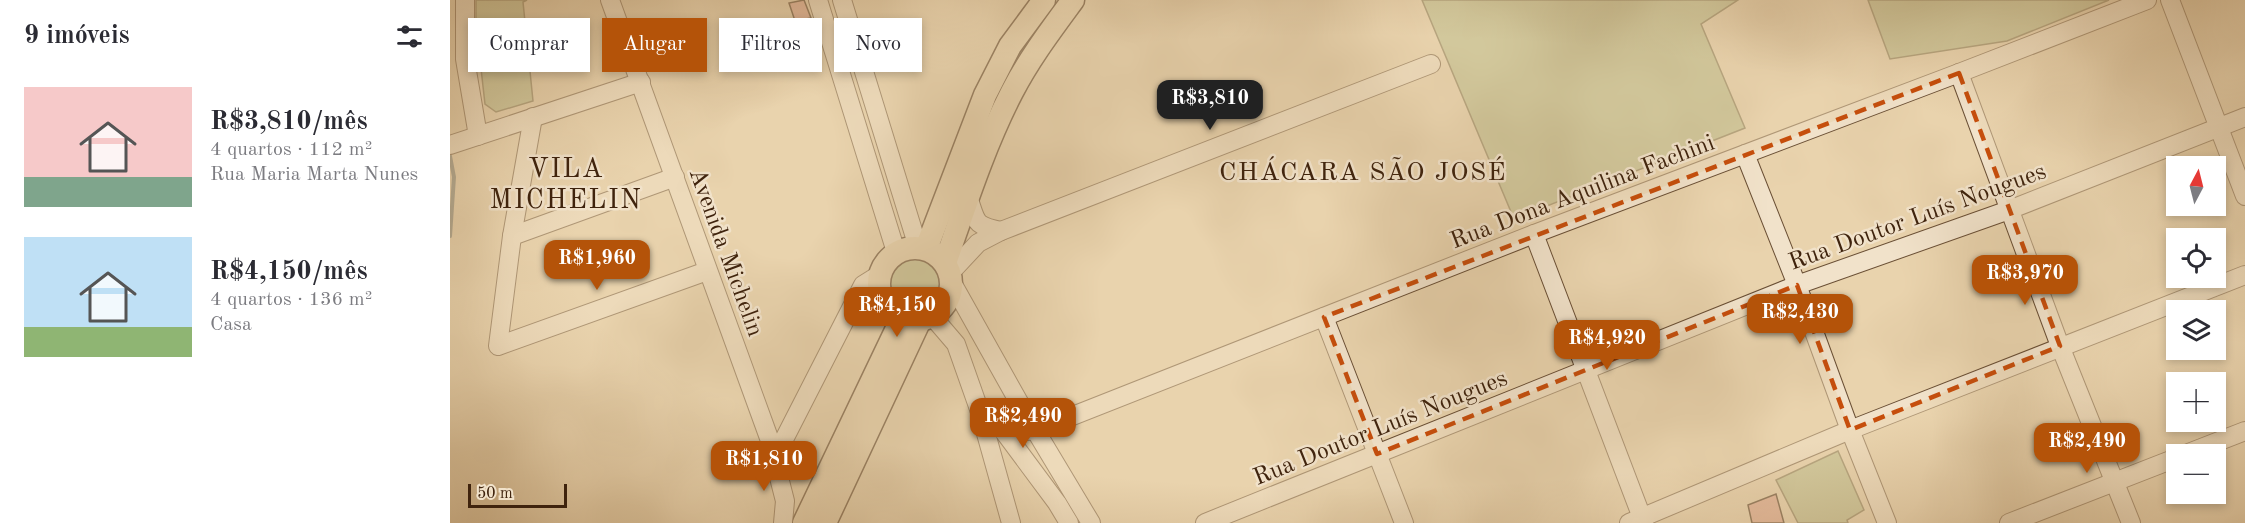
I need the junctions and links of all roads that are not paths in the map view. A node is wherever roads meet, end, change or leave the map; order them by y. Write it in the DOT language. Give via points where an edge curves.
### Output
graph roads {
  1 [pos="465,0"];
  2 [pos="610,0"];
  3 [pos="818,0"];
  4 [pos="842,0"];
  5 [pos="1044,0"];
  6 [pos="1073,0"];
  7 [pos="2146,0"];
  8 [pos="2170,0"];
  9 [pos="1431,64"];
  10 [pos="1959,73"];
  11 [pos="641,82"];
  12 [pos="533,117"];
  13 [pos="2245,117"];
  14 [pos="2218,128"];
  15 [pos="478,136"];
  16 [pos="450,146"];
  17 [pos="1745,154"];
  18 [pos="675,177"];
  19 [pos="2245,196"];
  20 [pos="968,197"];
  21 [pos="2009,210"];
  22 [pos="1001,231"];
  23 [pos="1534,234"];
  24 [pos="512,236"];
  25 [pos="913,249"];
  26 [pos="707,270"];
  27 [pos="949,272"];
  28 [pos="879,275"];
  29 [pos="2245,275"];
  30 [pos="1797,285"];
  31 [pos="1324,317"];
  32 [pos="918,318"];
  33 [pos="2060,346"];
  34 [pos="1587,370"];
  35 [pos="1025,413"];
  36 [pos="993,422"];
  37 [pos="1036,430"];
  38 [pos="1850,430"];
  39 [pos="2245,431"];
  40 [pos="2212,444"];
  41 [pos="1377,454"];
  42 [pos="774,459"];
  43 [pos="2166,462"];
  44 [pos="2115,483"];
  45 [pos="1639,522"];
  46 [pos="783,523"];
  47 [pos="804,523"];
  48 [pos="825,523"];
  49 [pos="1011,523"];
  50 [pos="1069,523"];
  51 [pos="1091,523"];
  52 [pos="1205,523"];
  53 [pos="1404,523"];
  54 [pos="1887,523"];
  55 [pos="2009,523"];
  56 [pos="2131,523"];
  1 -- 15 [label="street" via="465,59"];
  2 -- 11 [label="street, Avenida Michelin"];
  3 -- 25 [label="street"];
  4 -- 25 [label="street"];
  5 -- 25 [label="main road" via="1010,46"];
  6 -- 20 [label="main road" via="1012,92"];
  7 -- 10 [label="street, Rua Dona Aquilina Fachini"];
  8 -- 14 [label="street"];
  9 -- 22 [label="street"];
  10 -- 17 [label="street, Rua Dona Aquilina Fachini"];
  10 -- 21 [label="street"];
  11 -- 12 [label="street"];
  11 -- 18 [label="street, Avenida Michelin"];
  12 -- 15 [label="street"];
  12 -- 24 [label="street"];
  13 -- 14 [label="street, Rua Doutor Luís Nougues"];
  14 -- 19 [label="street"];
  14 -- 21 [label="street, Rua Doutor Luís Nougues"];
  15 -- 16 [label="street"];
  17 -- 23 [label="street, Rua Dona Aquilina Fachini"];
  17 -- 30 [label="street"];
  18 -- 24 [label="street"];
  18 -- 26 [label="street, Avenida Michelin"];
  20 -- 22 [label="street" via="977,222"];
  20 -- 27 [label="main road"];
  21 -- 30 [label="street, Rua Doutor Luís Nougues"];
  21 -- 33 [label="street"];
  22 -- 27 [label="street" via="978,243"];
  23 -- 31 [label="street, Rua Dona Aquilina Fachini"];
  23 -- 34 [label="street"];
  24 -- 26 [label="street" via="498,346"];
  25 -- 27 [label="main road" via="937,254"];
  25 -- 28 [label="main road" via="882,266"];
  26 -- 42 [label="street, Avenida Michelin"];
  27 -- 32 [label="main road" via="947,302"];
  27 -- 35 [label="street"];
  28 -- 32 [label="main road" via="880,296 885,305"];
  28 -- 42 [label="street" via="863,285"];
  29 -- 33 [label="street"];
  30 -- 34 [label="street, Rua Doutor Luís Nougues"];
  30 -- 38 [label="street"];
  31 -- 37 [label="street, Rua Dona Aquilina Fachini"];
  31 -- 41 [label="street"];
  32 -- 36 [label="street" via="956,344"];
  32 -- 47 [label="main road"];
  32 -- 48 [label="main road"];
  33 -- 38 [label="street"];
  33 -- 44 [label="street"];
  34 -- 41 [label="street, Rua Doutor Luís Nougues"];
  34 -- 45 [label="street"];
  35 -- 36 [label="street"];
  35 -- 37 [label="street"];
  36 -- 37 [label="street, Rua Dona Aquilina Fachini"];
  36 -- 49 [label="street"];
  36 -- 50 [label="street"];
  37 -- 51 [label="street"];
  38 -- 45 [label="street"];
  38 -- 54 [label="street"];
  39 -- 40 [label="street"];
  41 -- 52 [label="street, Rua Doutor Luís Nougues"];
  41 -- 53 [label="street"];
  42 -- 46 [label="street, Avenida Michelin" via="785,501"];
  43 -- 44 [label="street"];
  44 -- 55 [label="street"];
  44 -- 56 [label="street"];
}
